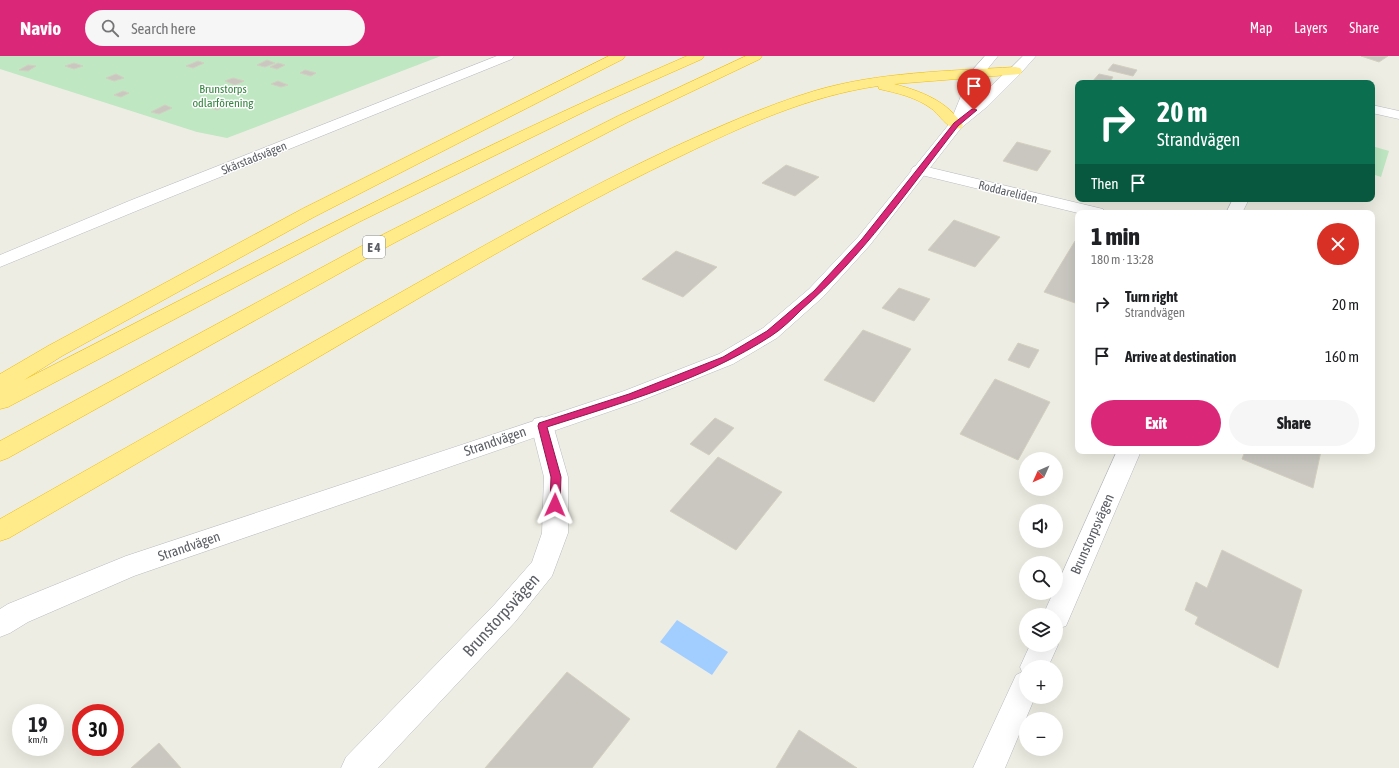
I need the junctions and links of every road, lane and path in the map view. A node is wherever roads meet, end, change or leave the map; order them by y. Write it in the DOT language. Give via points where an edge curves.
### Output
graph roads {
  1 [pos="508,56"];
  2 [pos="619,56"];
  3 [pos="698,56"];
  4 [pos="756,56"];
  5 [pos="992,56"];
  6 [pos="1030,56"];
  7 [pos="1015,71"];
  8 [pos="976,74"];
  9 [pos="859,85"];
  10 [pos="1375,109"];
  11 [pos="1399,115"];
  12 [pos="956,124"];
  13 [pos="919,170"];
  14 [pos="1085,210"];
  15 [pos="0,262"];
  16 [pos="0,384"];
  17 [pos="0,401"];
  18 [pos="542,426"];
  19 [pos="0,452"];
  20 [pos="1128,454"];
  21 [pos="0,531"];
  22 [pos="1060,608"];
  23 [pos="0,624"];
  24 [pos="1019,701"];
  25 [pos="357,768"];
  26 [pos="990,768"];
  1 -- 15 [label="street, Skärstadsvägen" via="135,205"];
  2 -- 16 [label="highway" via="308,213"];
  3 -- 17 [label="highway, E 4" via="591,103 354,218"];
  4 -- 19 [label="highway, E 4" via="623,119 395,235"];
  5 -- 8 [label="street, Strandvägen"];
  6 -- 7 [label="street, Strandvägen"];
  7 -- 8 [label="highway"];
  7 -- 12 [label="street, Strandvägen" via="983,103"];
  8 -- 9 [label="highway" via="902,78"];
  8 -- 12 [label="street, Strandvägen"];
  9 -- 12 [label="highway" via="884,86 914,94 936,105"];
  9 -- 21 [label="highway" via="819,94 778,108 721,131 613,182 515,235"];
  10 -- 11 [label="street"];
  12 -- 13 [label="street, Strandvägen"];
  13 -- 14 [label="street, Roddareliden"];
  13 -- 18 [label="street, Strandvägen" via="859,247 816,293 770,333 726,359 632,396"];
  18 -- 23 [label="street, Strandvägen" via="126,567 18,613"];
  18 -- 25 [label="street, Brunstorpsvägen" via="556,477 555,533 544,568 505,613"];
  20 -- 22 [label="street, Brunstorpsvägen"];
  24 -- 26 [label="street"];
}
